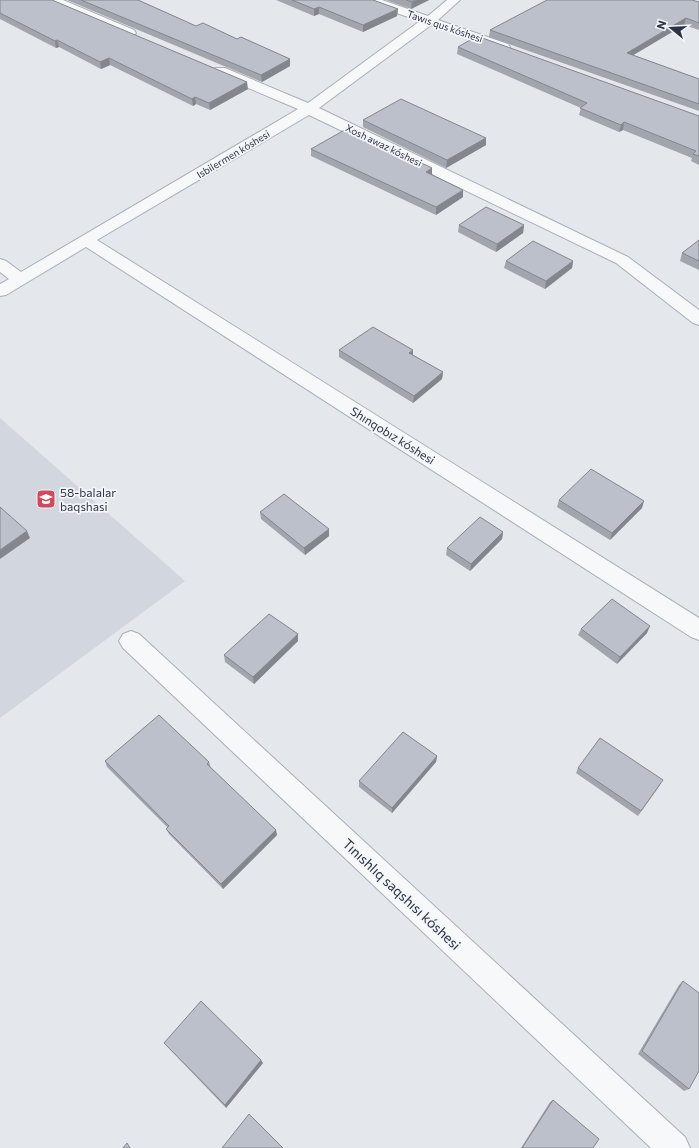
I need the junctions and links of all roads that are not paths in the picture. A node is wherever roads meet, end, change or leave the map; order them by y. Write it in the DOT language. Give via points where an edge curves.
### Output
graph roads {
  1 [pos="53,0"];
  2 [pos="371,0"];
  3 [pos="454,0"];
  4 [pos="430,20"];
  5 [pos="141,37"];
  6 [pos="514,50"];
  7 [pos="207,66"];
  8 [pos="309,109"];
  9 [pos="87,241"];
  10 [pos="0,264"];
  11 [pos="20,279"];
  12 [pos="0,291"];
  13 [pos="699,319"];
  14 [pos="699,630"];
  15 [pos="131,641"];
  16 [pos="674,1148"];
  1 -- 5 [label="street"];
  2 -- 4 [label="street, Tawıs qus kóshesi"];
  3 -- 4 [label="street, Isbilermen kóshesi"];
  4 -- 6 [label="street, Tawıs qus kóshesi"];
  4 -- 8 [label="street, Isbilermen kóshesi"];
  7 -- 8 [label="street, Xosh awaz kóshesi"];
  8 -- 9 [label="street, Isbilermen kóshesi"];
  8 -- 13 [label="street, Xosh awaz kóshesi" via="622,260"];
  9 -- 11 [label="street, Isbilermen kóshesi"];
  9 -- 14 [label="street, Shınqobız kóshesi"];
  10 -- 11 [label="street"];
  11 -- 12 [label="street, Isbilermen kóshesi"];
  15 -- 16 [label="street, Tınıshlıq saqshısı kóshesi"];
}
